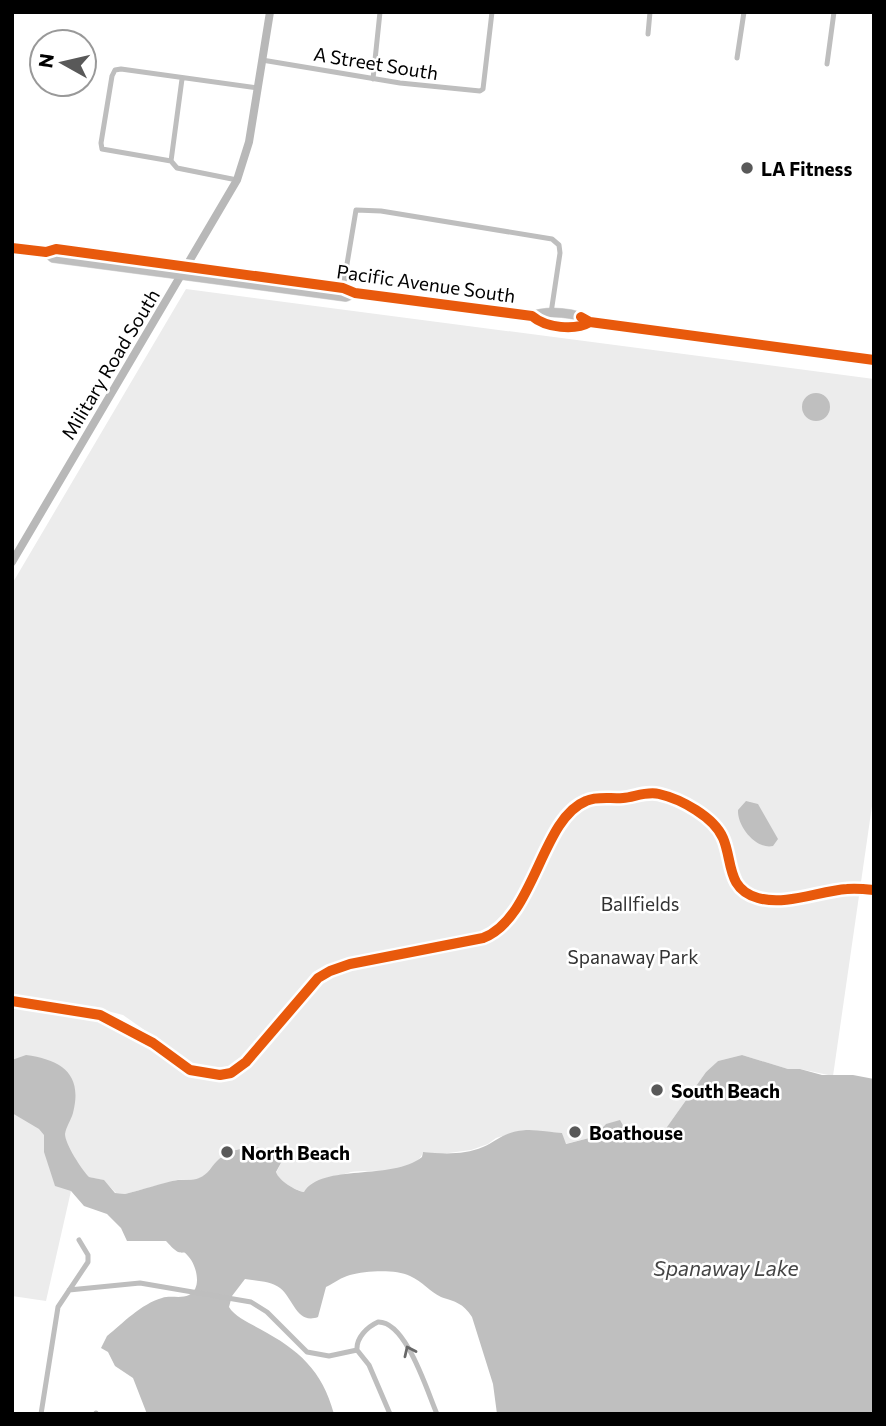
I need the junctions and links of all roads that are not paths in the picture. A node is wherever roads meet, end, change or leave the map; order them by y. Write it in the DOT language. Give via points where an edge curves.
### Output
graph roads {
  1 [pos="270,12"];
  2 [pos="380,12"];
  3 [pos="492,12"];
  4 [pos="650,12"];
  5 [pos="744,12"];
  6 [pos="834,12"];
  7 [pos="648,34"];
  8 [pos="737,58"];
  9 [pos="262,60"];
  10 [pos="827,64"];
  11 [pos="182,79"];
  12 [pos="373,79"];
  13 [pos="258,88"];
  14 [pos="172,161"];
  15 [pos="237,180"];
  16 [pos="12,248"];
  17 [pos="184,272"];
  18 [pos="343,288"];
  19 [pos="355,293"];
  20 [pos="551,313"];
  21 [pos="532,316"];
  22 [pos="590,323"];
  23 [pos="874,360"];
  24 [pos="12,562"];
  25 [pos="874,890"];
  26 [pos="12,1001"];
  27 [pos="79,1240"];
  28 [pos="69,1290"];
  29 [pos="356,1350"];
  30 [pos="41,1414"];
  31 [pos="390,1414"];
  32 [pos="437,1414"];
  1 -- 9 [label="main road, Military Road South"];
  2 -- 12 [label="street"];
  3 -- 12 [label="street, A Street South" via="483,89 444,90"];
  4 -- 7 [label="street"];
  5 -- 8 [label="street"];
  6 -- 10 [label="street"];
  9 -- 12 [label="street, A Street South"];
  9 -- 13 [label="main road, Military Road South"];
  11 -- 13 [label="street"];
  11 -- 14 [label="street"];
  11 -- 14 [label="street" via="116,70 101,143 102,149"];
  13 -- 15 [label="main road, Military Road South"];
  14 -- 15 [label="street" via="177,168"];
  15 -- 17 [label="main road, Military Road South"];
  16 -- 17 [label="main road, Pacific Avenue South" via="56,250"];
  17 -- 18 [label="main road, Pacific Avenue South"];
  17 -- 19 [label="main road, Pacific Avenue South" via="346,298"];
  17 -- 24 [label="main road, Military Road South"];
  18 -- 19 [label="main road, Pacific Avenue South"];
  18 -- 20 [label="street" via="356,210 381,211 552,239 560,253"];
  19 -- 21 [label="main road, Pacific Avenue South"];
  20 -- 21 [label="main road, Pacific Avenue South"];
  20 -- 22 [label="main road, Pacific Avenue South" via="583,317"];
  21 -- 22 [label="main road, Pacific Avenue South" via="540,323 581,328"];
  22 -- 23 [label="main road, Pacific Avenue South"];
  25 -- 26 [label="street" via="847,889 780,900 754,897 732,876 719,831 696,809 654,793 595,798 582,802 565,818 518,904 499,929 483,938 330,971 312,984 246,1062 231,1073 190,1070 153,1043 100,1015"];
  27 -- 28 [label="street" via="88,1262"];
  28 -- 29 [label="street" via="141,1283 237,1299 260,1306 307,1352 329,1356"];
  28 -- 30 [label="street" via="55,1317"];
  29 -- 31 [label="street" via="369,1365"];
  32 -- 29 [label="street, one-way" via="402,1337 391,1325 370,1325 358,1339"];
}
